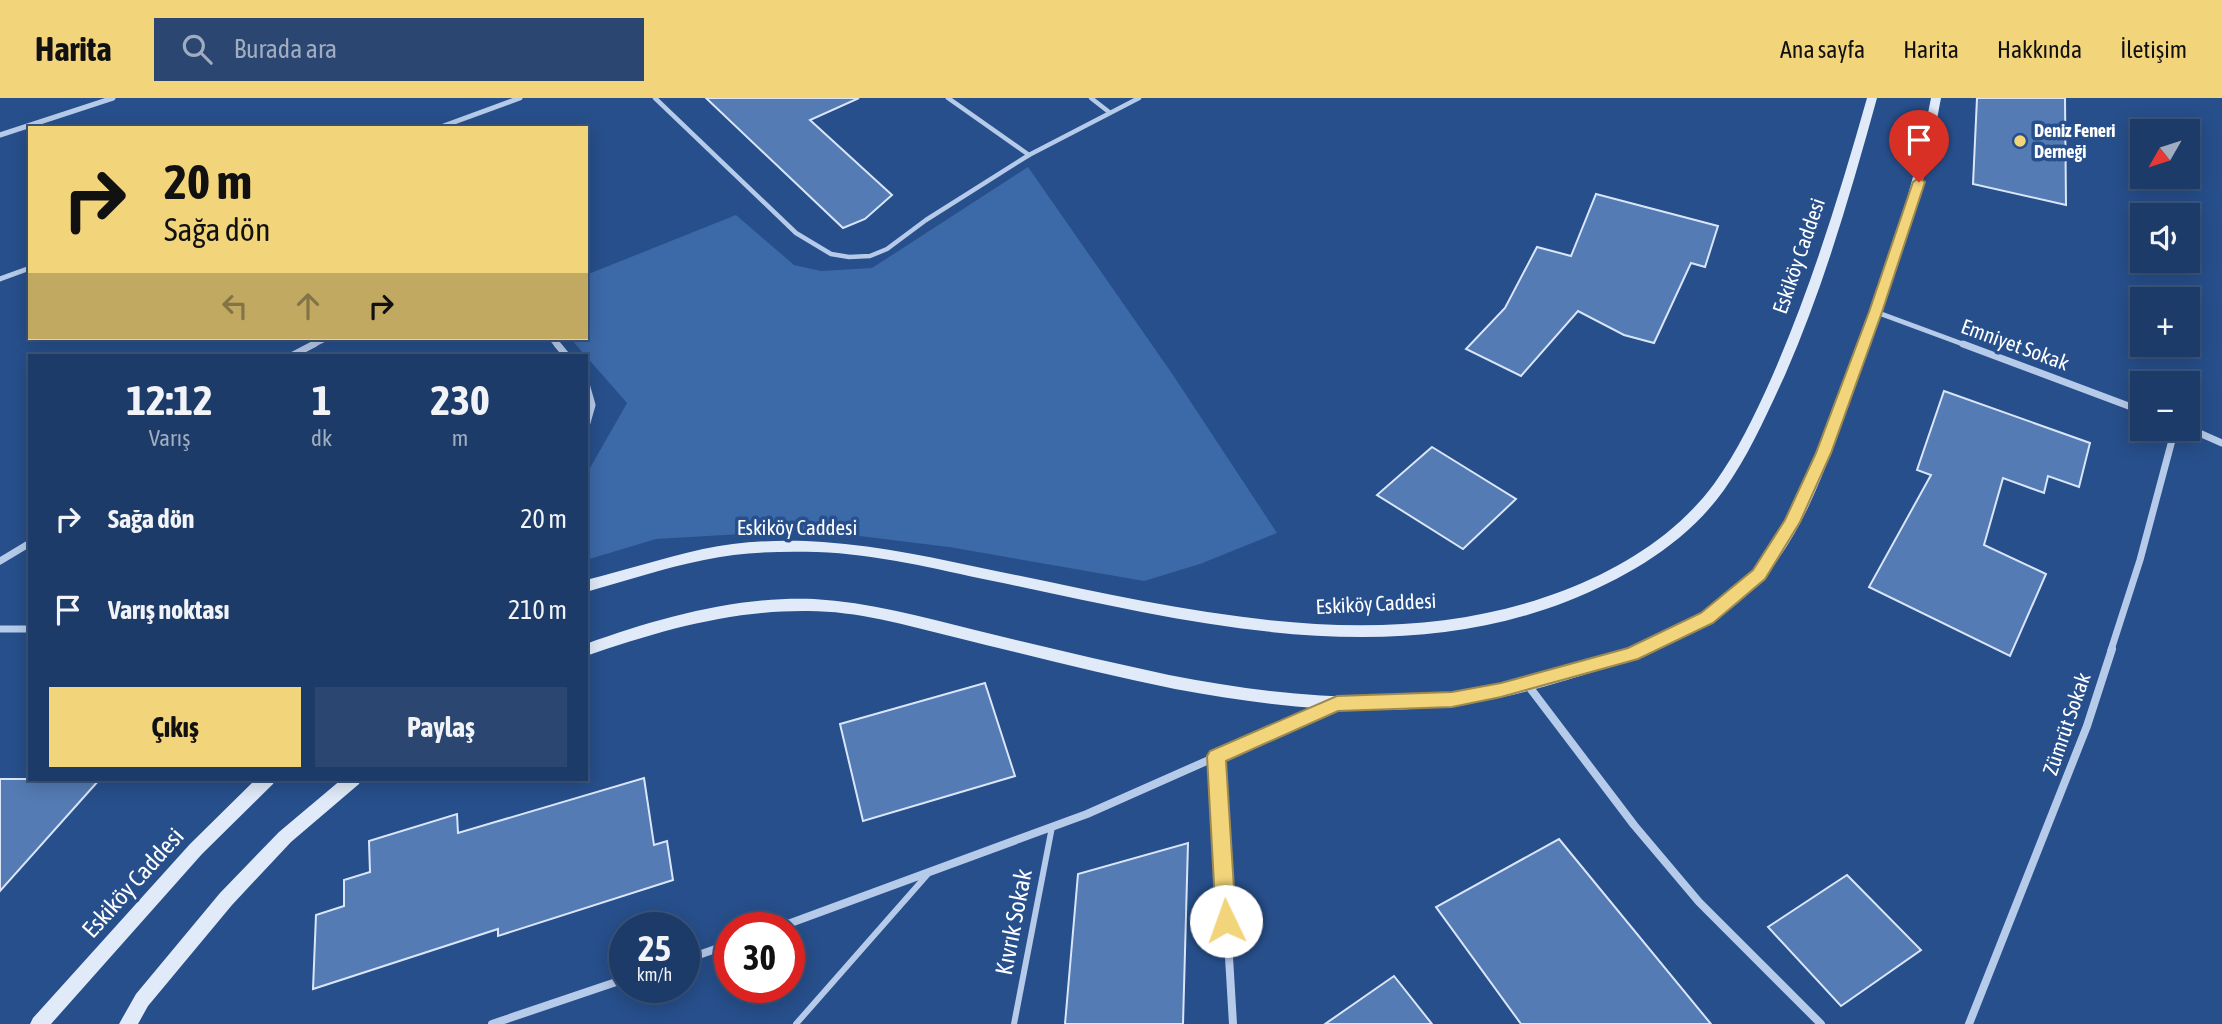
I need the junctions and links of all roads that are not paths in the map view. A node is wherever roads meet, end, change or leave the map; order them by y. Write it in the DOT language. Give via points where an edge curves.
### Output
graph roads {
  1 [pos="113,98"];
  2 [pos="520,98"];
  3 [pos="656,98"];
  4 [pos="948,98"];
  5 [pos="1091,98"];
  6 [pos="1139,98"];
  7 [pos="1872,98"];
  8 [pos="1936,98"];
  9 [pos="1109,112"];
  10 [pos="443,126"];
  11 [pos="0,135"];
  12 [pos="1029,155"];
  13 [pos="28,269"];
  14 [pos="0,279"];
  15 [pos="1876,312"];
  16 [pos="323,340"];
  17 [pos="553,340"];
  18 [pos="295,354"];
  19 [pos="564,354"];
  20 [pos="588,387"];
  21 [pos="2130,407"];
  22 [pos="588,421"];
  23 [pos="2200,433"];
  24 [pos="2172,441"];
  25 [pos="2222,443"];
  26 [pos="28,544"];
  27 [pos="0,561"];
  28 [pos="588,585"];
  29 [pos="0,629"];
  30 [pos="28,629"];
  31 [pos="588,649"];
  32 [pos="1527,683"];
  33 [pos="1337,704"];
  34 [pos="1216,756"];
  35 [pos="265,781"];
  36 [pos="351,781"];
  37 [pos="1052,827"];
  38 [pos="926,875"];
  39 [pos="805,918"];
  40 [pos="609,984"];
  41 [pos="39,1024"];
  42 [pos="128,1024"];
  43 [pos="492,1024"];
  44 [pos="796,1024"];
  45 [pos="1014,1024"];
  46 [pos="1233,1024"];
  47 [pos="1821,1024"];
  48 [pos="1969,1024"];
  1 -- 11 [label="street"];
  2 -- 10 [label="street"];
  3 -- 12 [label="lane" via="796,233 831,254 849,257 887,249"];
  4 -- 12 [label="lane"];
  5 -- 9 [label="lane"];
  6 -- 9 [label="lane"];
  7 -- 28 [label="street, Eskiköy Caddesi" via="1821,271 1786,360 1737,460 1706,503 1667,542 1598,583 1551,602 1437,626 1364,631 1249,626 883,552 818,547 705,554"];
  8 -- 15 [label="street" via="1919,182"];
  9 -- 12 [label="lane"];
  13 -- 14 [label="street"];
  15 -- 21 [label="street, Emniyet Sokak"];
  15 -- 32 [label="street" via="1823,453 1792,522 1759,574 1707,618 1673,636 1632,654"];
  16 -- 18 [label="street"];
  17 -- 19 [label="street"];
  20 -- 22 [label="street" via="592,412"];
  23 -- 25 [label="street"];
  24 -- 48 [label="street, Zümrüt Sokak" via="2087,726"];
  26 -- 27 [label="street"];
  29 -- 30 [label="street"];
  31 -- 33 [label="street" via="688,619 810,605 902,618 1232,692"];
  32 -- 33 [label="street" via="1452,699"];
  32 -- 47 [label="street" via="1634,825 1699,902"];
  33 -- 34 [label="street"];
  34 -- 37 [label="street"];
  34 -- 46 [label="street"];
  35 -- 41 [label="street, Eskiköy Caddesi" via="196,849"];
  36 -- 42 [label="street" via="285,837 226,899 142,1000"];
  37 -- 38 [label="street"];
  37 -- 45 [label="lane, Kıvrık Sokak"];
  38 -- 39 [label="street"];
  38 -- 44 [label="lane"];
  40 -- 43 [label="street"];
}
